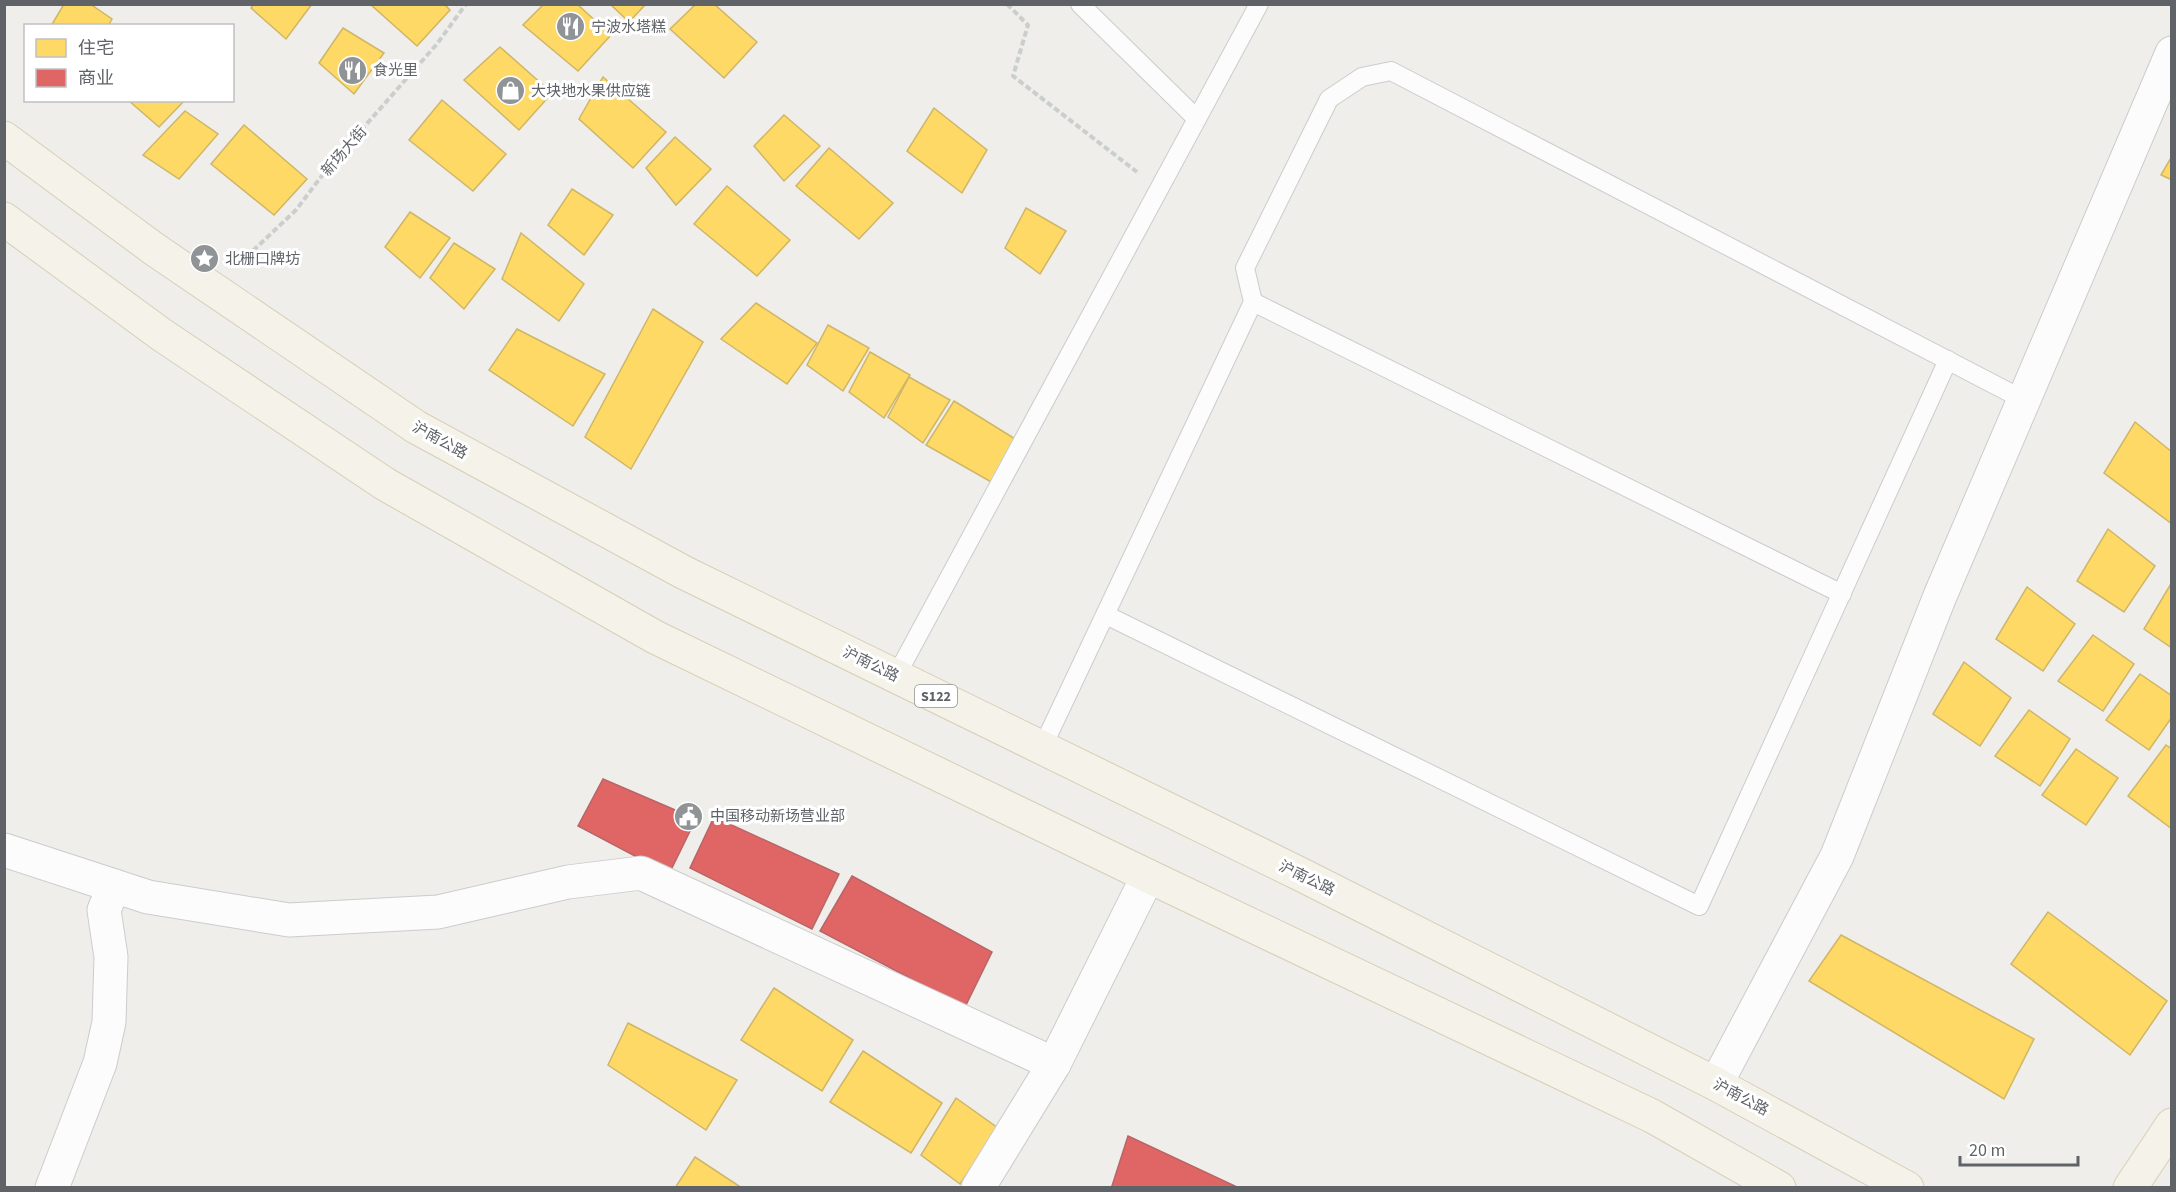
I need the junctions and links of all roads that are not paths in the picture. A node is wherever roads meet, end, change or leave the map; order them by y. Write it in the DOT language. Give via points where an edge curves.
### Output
graph roads {
  1 [pos="1080,4"];
  2 [pos="1252,8"];
  3 [pos="2172,53"];
  4 [pos="1197,119"];
  5 [pos="4,138"];
  6 [pos="4,219"];
  7 [pos="1253,302"];
  8 [pos="1948,360"];
  9 [pos="2024,400"];
  10 [pos="1842,594"];
  11 [pos="1106,615"];
  12 [pos="896,676"];
  13 [pos="1042,748"];
  14 [pos="4,850"];
  15 [pos="1148,876"];
  16 [pos="114,886"];
  17 [pos="1054,1064"];
  18 [pos="1716,1084"];
  19 [pos="2172,1125"];
  20 [pos="52,1188"];
  21 [pos="978,1188"];
  22 [pos="1779,1188"];
  23 [pos="1907,1188"];
  24 [pos="2130,1188"];
  1 -- 4 [label="lane"];
  2 -- 4 [label="lane"];
  3 -- 9 [label="street"];
  4 -- 12 [label="lane"];
  5 -- 12 [label="main road, 沪南公路 / S122" via="154,249 416,427 683,572"];
  6 -- 15 [label="main road" via="162,335 385,484 655,637"];
  7 -- 8 [label="lane" via="1245,268 1329,99 1362,77 1390,71"];
  7 -- 10 [label="lane"];
  7 -- 11 [label="lane"];
  8 -- 9 [label="lane"];
  8 -- 10 [label="lane"];
  9 -- 18 [label="street" via="1940,597 1838,856"];
  10 -- 11 [label="lane" via="1699,906"];
  11 -- 13 [label="lane"];
  12 -- 13 [label="main road, 沪南公路 / S122"];
  13 -- 18 [label="main road, 沪南公路 / S122"];
  14 -- 16 [label="street"];
  15 -- 17 [label="street"];
  15 -- 22 [label="main road" via="1652,1116"];
  16 -- 17 [label="street" via="148,897 289,920 438,912 568,882 641,873"];
  16 -- 20 [label="street" via="104,910 111,957 109,1022 100,1063"];
  17 -- 21 [label="street"];
  18 -- 23 [label="main road, 沪南公路 / S122"];
  19 -- 24 [label="main road"];
}
